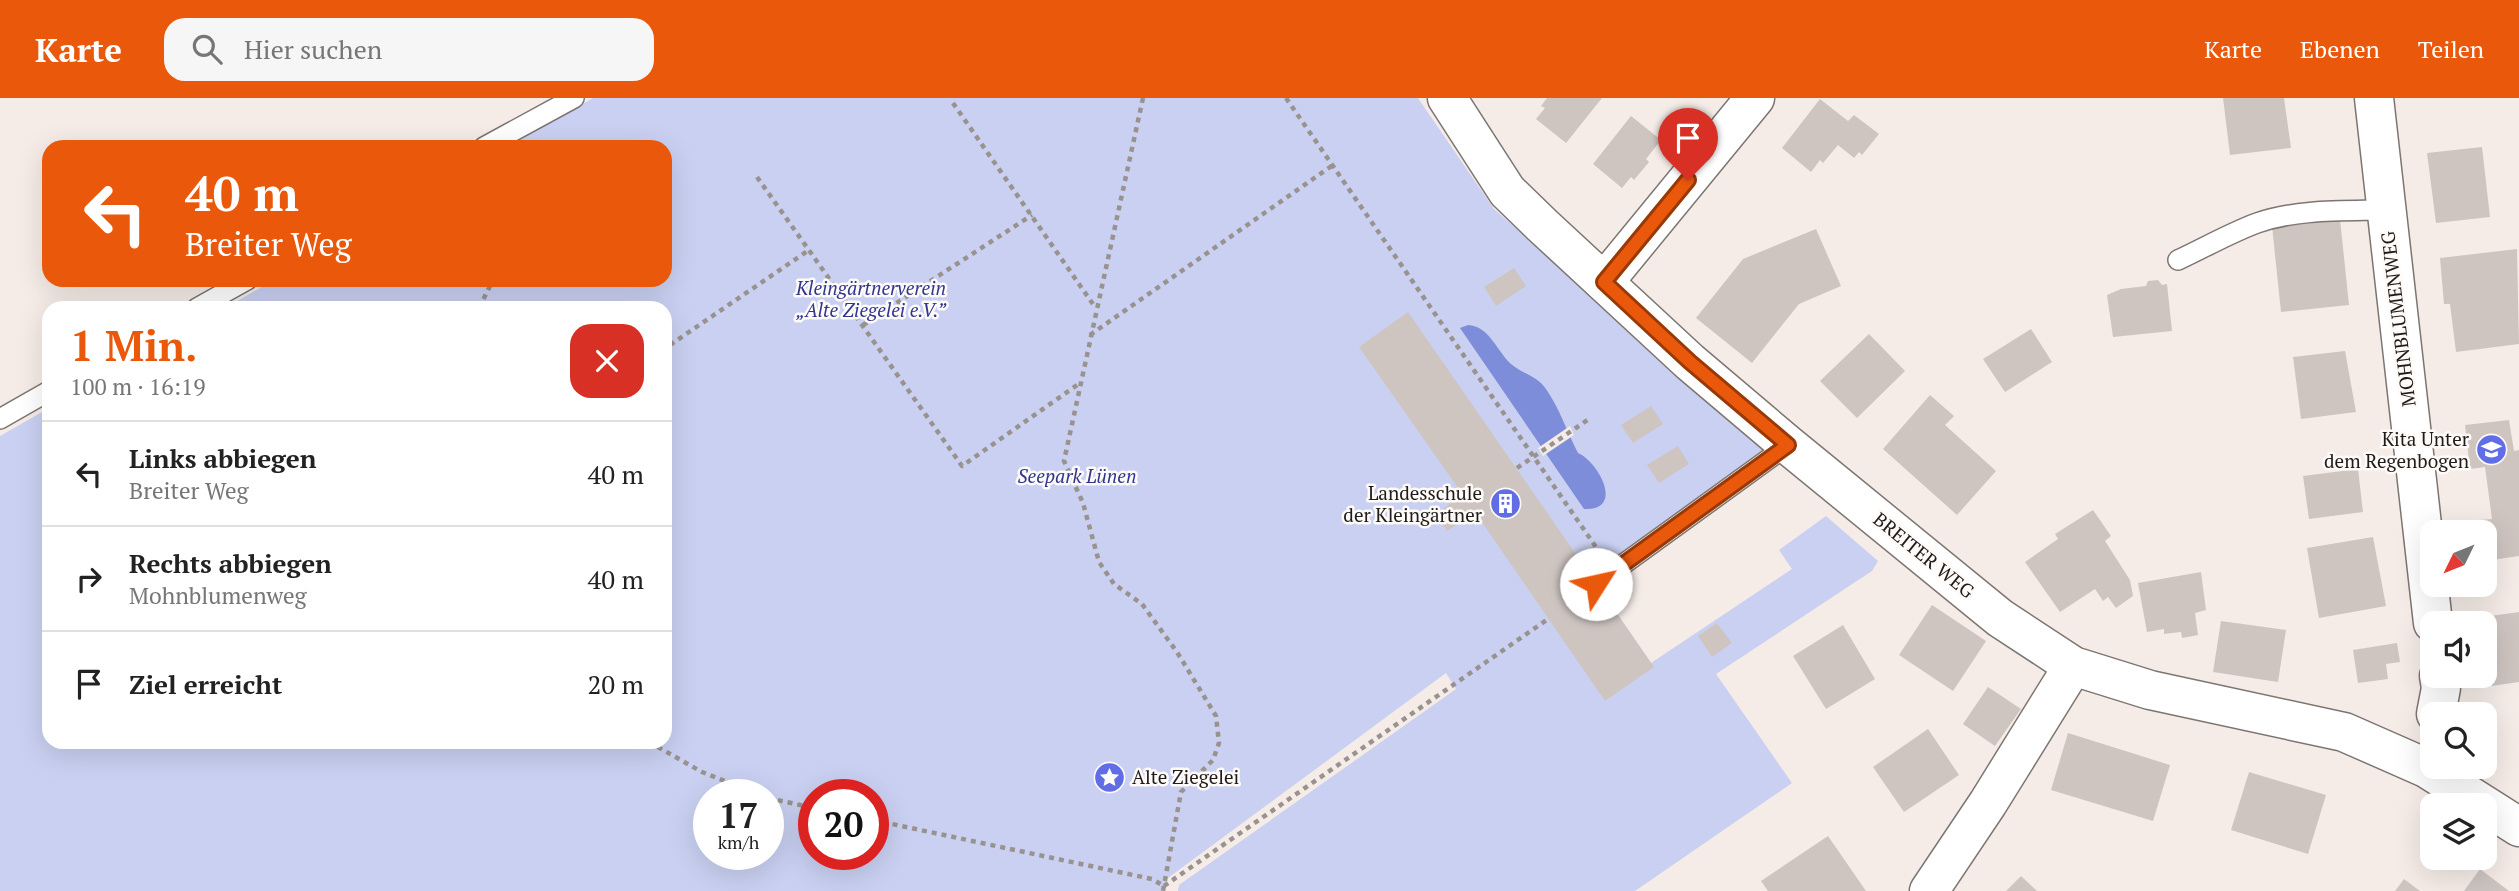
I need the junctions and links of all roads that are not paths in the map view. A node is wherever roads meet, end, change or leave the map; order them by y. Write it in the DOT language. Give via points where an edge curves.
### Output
graph roads {
  1 [pos="574,98"];
  2 [pos="1447,98"];
  3 [pos="1755,98"];
  4 [pos="2374,98"];
  5 [pos="497,140"];
  6 [pos="2385,210"];
  7 [pos="2178,261"];
  8 [pos="1604,282"];
  9 [pos="234,287"];
  10 [pos="210,301"];
  11 [pos="42,395"];
  12 [pos="0,419"];
  13 [pos="1788,445"];
  14 [pos="1596,584"];
  15 [pos="2432,611"];
  16 [pos="2073,666"];
  17 [pos="2420,749"];
  18 [pos="2462,779"];
  19 [pos="2519,827"];
  20 [pos="1929,891"];
  1 -- 5 [label="lane"];
  2 -- 8 [label="street, BREITER WEG" via="1507,191"];
  3 -- 8 [label="street"];
  4 -- 6 [label="street, MOHNBLUMENWEG"];
  6 -- 7 [label="lane" via="2279,217 2256,223"];
  6 -- 15 [label="street, MOHNBLUMENWEG"];
  8 -- 13 [label="street, BREITER WEG"];
  9 -- 10 [label="lane"];
  11 -- 12 [label="lane"];
  13 -- 14 [label="lane"];
  13 -- 16 [label="street, BREITER WEG" via="2000,618"];
  16 -- 17 [label="street, BREITER WEG" via="2150,690"];
  16 -- 20 [label="street"];
  18 -- 19 [label="street, BREITER WEG"];
}
